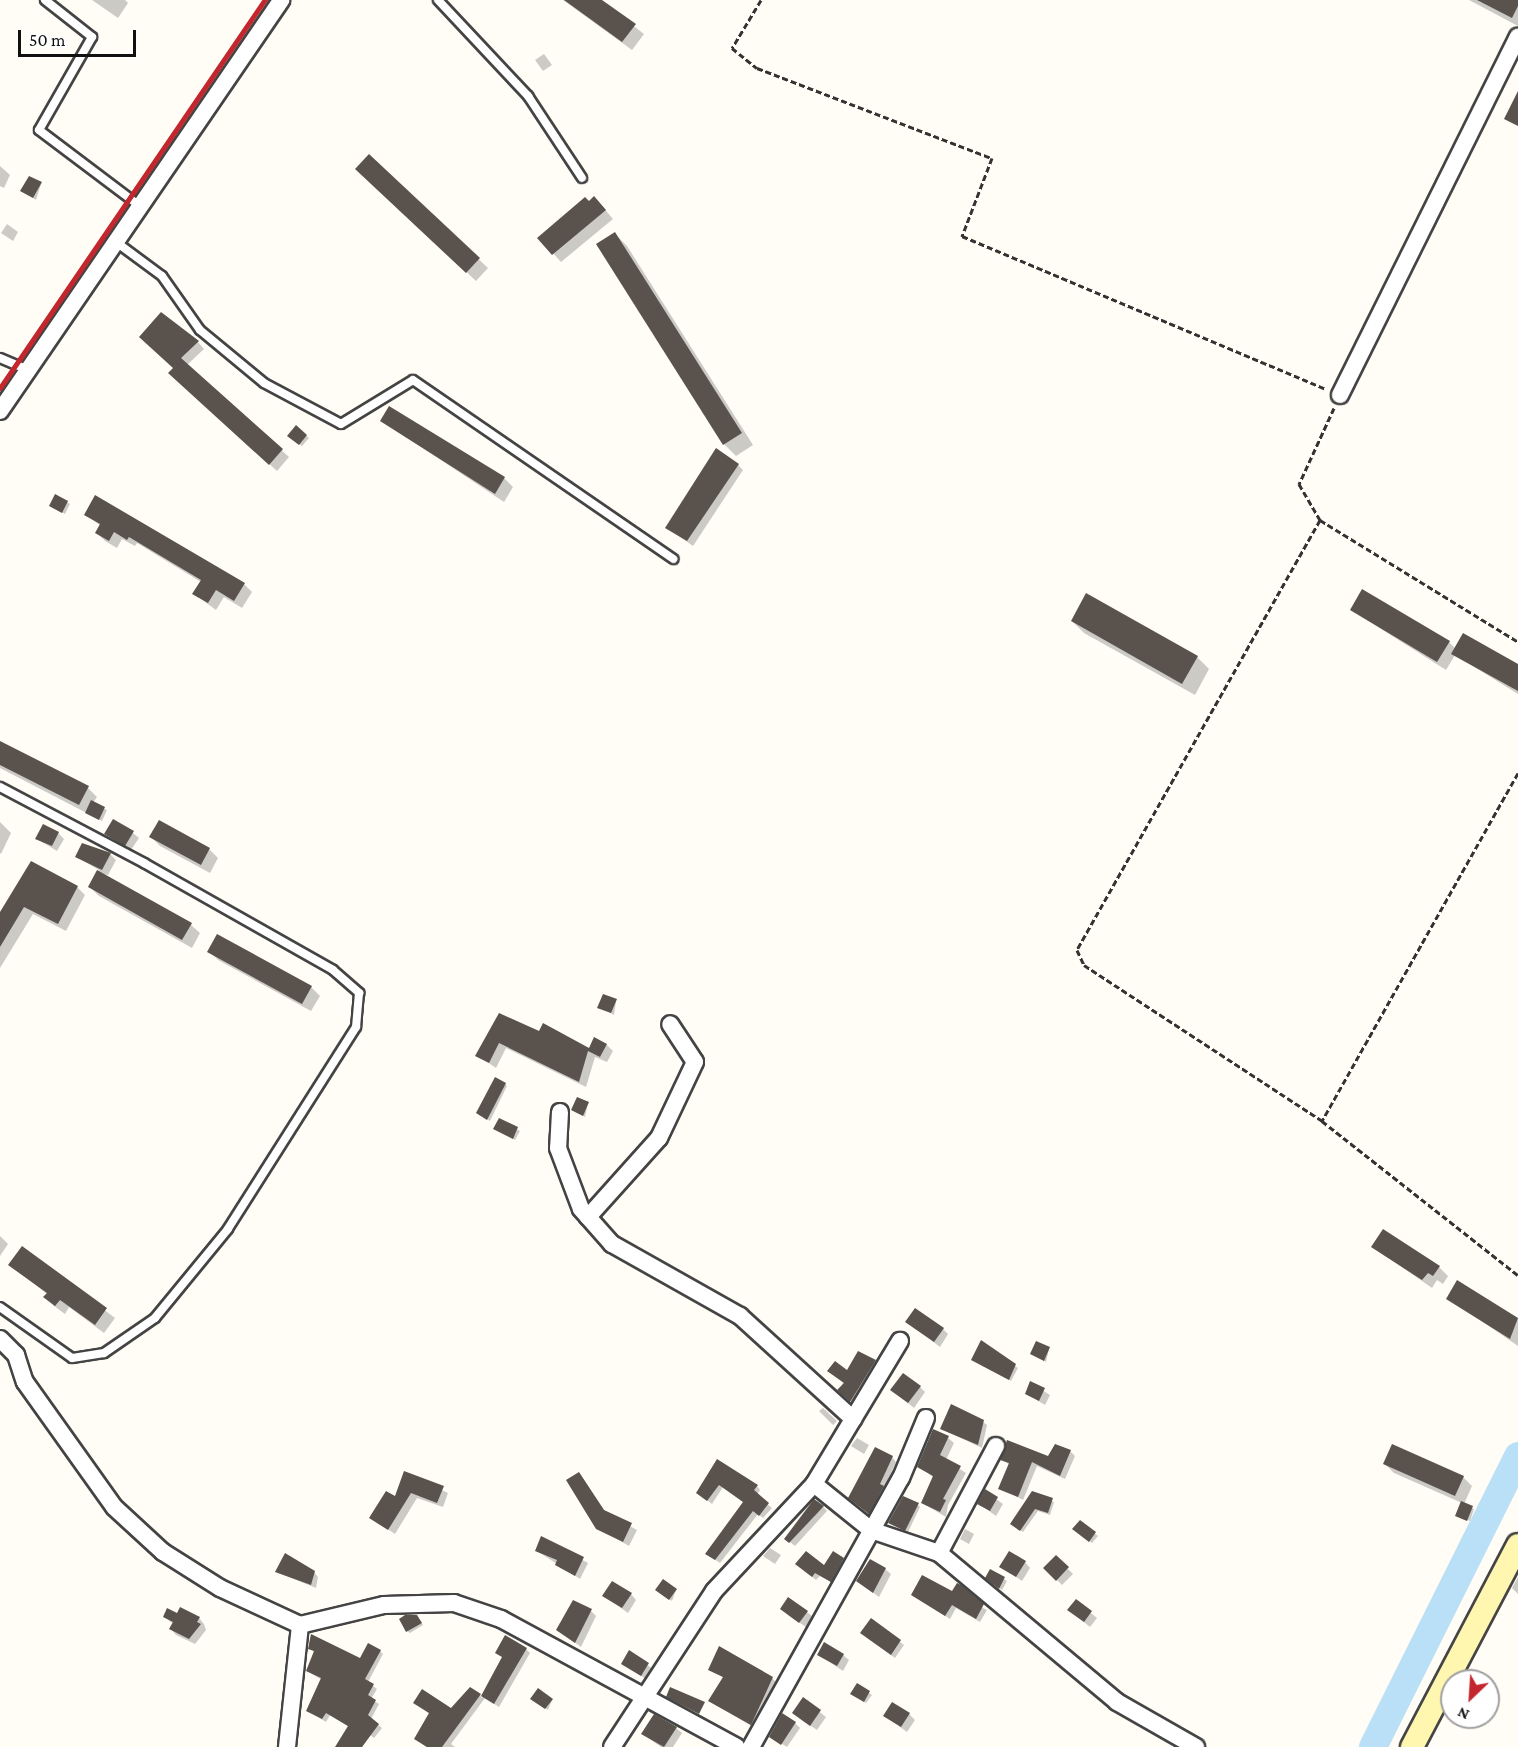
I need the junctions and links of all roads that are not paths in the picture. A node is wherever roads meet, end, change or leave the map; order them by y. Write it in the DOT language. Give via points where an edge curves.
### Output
graph roads {
  1 [pos="45,0"];
  2 [pos="281,0"];
  3 [pos="438,0"];
  4 [pos="1518,37"];
  5 [pos="582,178"];
  6 [pos="140,206"];
  7 [pos="116,242"];
  8 [pos="0,358"];
  9 [pos="28,370"];
  10 [pos="1340,395"];
  11 [pos="0,411"];
  12 [pos="673,559"];
  13 [pos="0,787"];
  14 [pos="670,1024"];
  15 [pos="560,1112"];
  16 [pos="588,1217"];
  17 [pos="0,1307"];
  18 [pos="0,1339"];
  19 [pos="900,1341"];
  20 [pos="926,1418"];
  21 [pos="853,1419"];
  22 [pos="996,1446"];
  23 [pos="814,1484"];
  24 [pos="872,1530"];
  25 [pos="1518,1545"];
  26 [pos="939,1553"];
  27 [pos="300,1625"];
  28 [pos="644,1699"];
  29 [pos="287,1747"];
  30 [pos="612,1747"];
  31 [pos="737,1747"];
  32 [pos="751,1747"];
  33 [pos="1196,1747"];
  34 [pos="1412,1747"];
  1 -- 6 [label="lane" via="92,37 39,130"];
  2 -- 6 [label="street"];
  3 -- 5 [label="lane" via="528,96"];
  4 -- 10 [label="street"];
  6 -- 7 [label="street"];
  7 -- 9 [label="street"];
  7 -- 12 [label="lane" via="162,276 200,330 264,383 341,424 413,380"];
  8 -- 9 [label="lane"];
  9 -- 11 [label="street"];
  13 -- 17 [label="lane" via="323,965 360,993 356,1027 228,1229 155,1318 104,1353 72,1358"];
  14 -- 16 [label="street" via="695,1062 659,1138"];
  15 -- 16 [label="street" via="558,1148 580,1209"];
  16 -- 21 [label="street" via="612,1244 740,1316"];
  18 -- 27 [label="street" via="16,1355 25,1382 114,1507 163,1552 220,1588"];
  19 -- 21 [label="street"];
  20 -- 24 [label="street" via="901,1478"];
  21 -- 23 [label="street"];
  22 -- 26 [label="street"];
  23 -- 24 [label="street"];
  23 -- 28 [label="street" via="714,1592"];
  24 -- 26 [label="street"];
  24 -- 32 [label="street"];
  25 -- 34 [label="street"];
  26 -- 33 [label="street" via="1117,1702"];
  27 -- 28 [label="street" via="384,1605 453,1603 501,1619"];
  27 -- 29 [label="street"];
  28 -- 30 [label="street"];
  28 -- 31 [label="street"];
}
